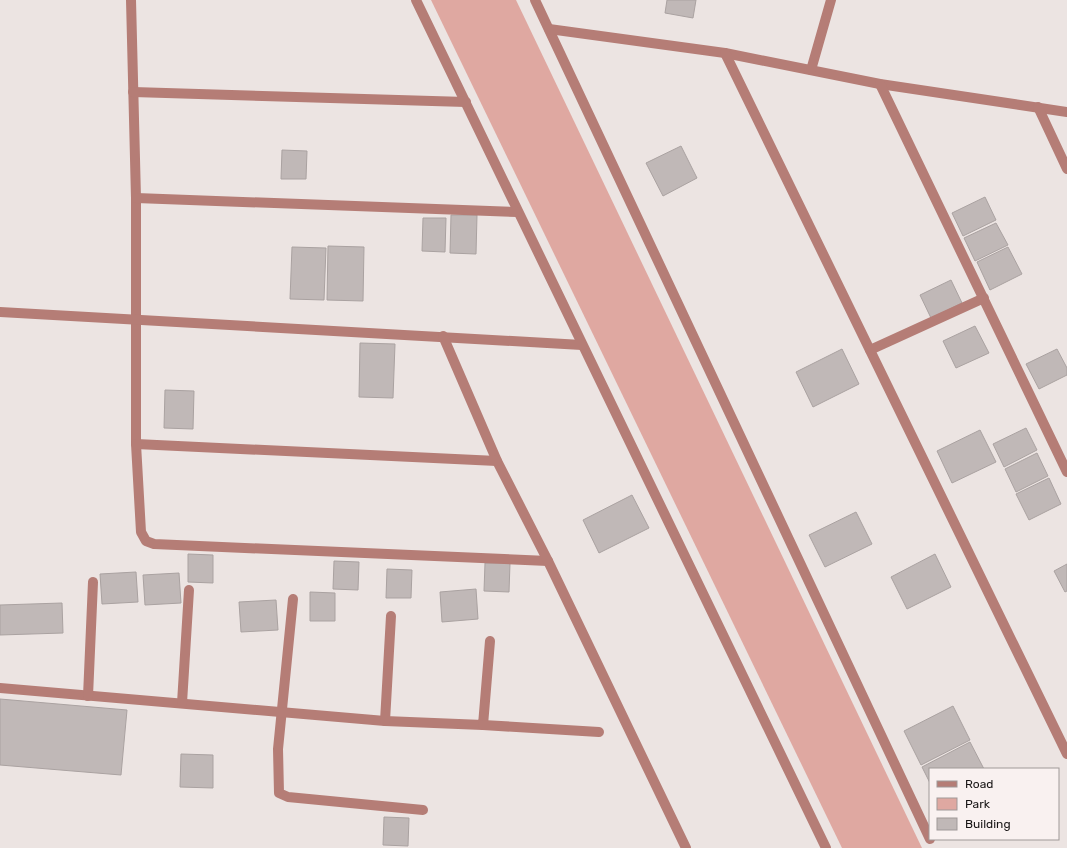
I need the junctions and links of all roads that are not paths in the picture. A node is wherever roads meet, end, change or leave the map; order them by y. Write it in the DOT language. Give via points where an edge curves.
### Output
graph roads {
  1 [pos="131,0"];
  2 [pos="416,0"];
  3 [pos="535,0"];
  4 [pos="831,0"];
  5 [pos="549,28"];
  6 [pos="725,53"];
  7 [pos="811,70"];
  8 [pos="880,84"];
  9 [pos="133,92"];
  10 [pos="466,102"];
  11 [pos="1038,107"];
  12 [pos="1067,112"];
  13 [pos="1067,169"];
  14 [pos="136,198"];
  15 [pos="517,212"];
  16 [pos="984,298"];
  17 [pos="0,312"];
  18 [pos="137,321"];
  19 [pos="443,336"];
  20 [pos="582,345"];
  21 [pos="870,350"];
  22 [pos="136,444"];
  23 [pos="497,461"];
  24 [pos="1067,472"];
  25 [pos="548,560"];
  26 [pos="93,582"];
  27 [pos="189,590"];
  28 [pos="293,599"];
  29 [pos="392,616"];
  30 [pos="490,641"];
  31 [pos="0,688"];
  32 [pos="88,696"];
  33 [pos="182,704"];
  34 [pos="282,712"];
  35 [pos="385,721"];
  36 [pos="483,725"];
  37 [pos="599,732"];
  38 [pos="1067,754"];
  39 [pos="423,810"];
  40 [pos="929,837"];
  41 [pos="686,848"];
  42 [pos="826,848"];
  1 -- 9 [label="street"];
  2 -- 10 [label="street"];
  3 -- 5 [label="street"];
  4 -- 7 [label="street"];
  5 -- 6 [label="street"];
  5 -- 40 [label="street"];
  6 -- 7 [label="street"];
  6 -- 21 [label="street"];
  7 -- 8 [label="street"];
  8 -- 11 [label="street"];
  8 -- 16 [label="street"];
  9 -- 10 [label="street"];
  9 -- 14 [label="street"];
  10 -- 15 [label="street"];
  11 -- 12 [label="street"];
  11 -- 13 [label="street"];
  14 -- 15 [label="street"];
  14 -- 18 [label="street"];
  15 -- 20 [label="street"];
  16 -- 21 [label="street"];
  16 -- 24 [label="street"];
  17 -- 18 [label="street"];
  18 -- 19 [label="street"];
  18 -- 22 [label="street"];
  19 -- 20 [label="street"];
  19 -- 23 [label="street"];
  20 -- 42 [label="street"];
  21 -- 38 [label="street"];
  22 -- 23 [label="street"];
  22 -- 25 [label="street" via="141,532 146,541 154,544"];
  23 -- 25 [label="street"];
  25 -- 41 [label="street"];
  26 -- 32 [label="street"];
  27 -- 33 [label="street"];
  28 -- 34 [label="street"];
  29 -- 35 [label="street"];
  30 -- 36 [label="street"];
  31 -- 32 [label="street"];
  32 -- 33 [label="street"];
  33 -- 34 [label="street"];
  34 -- 35 [label="street"];
  34 -- 39 [label="street" via="278,749 279,793 288,797"];
  35 -- 36 [label="street"];
  36 -- 37 [label="street"];
}
